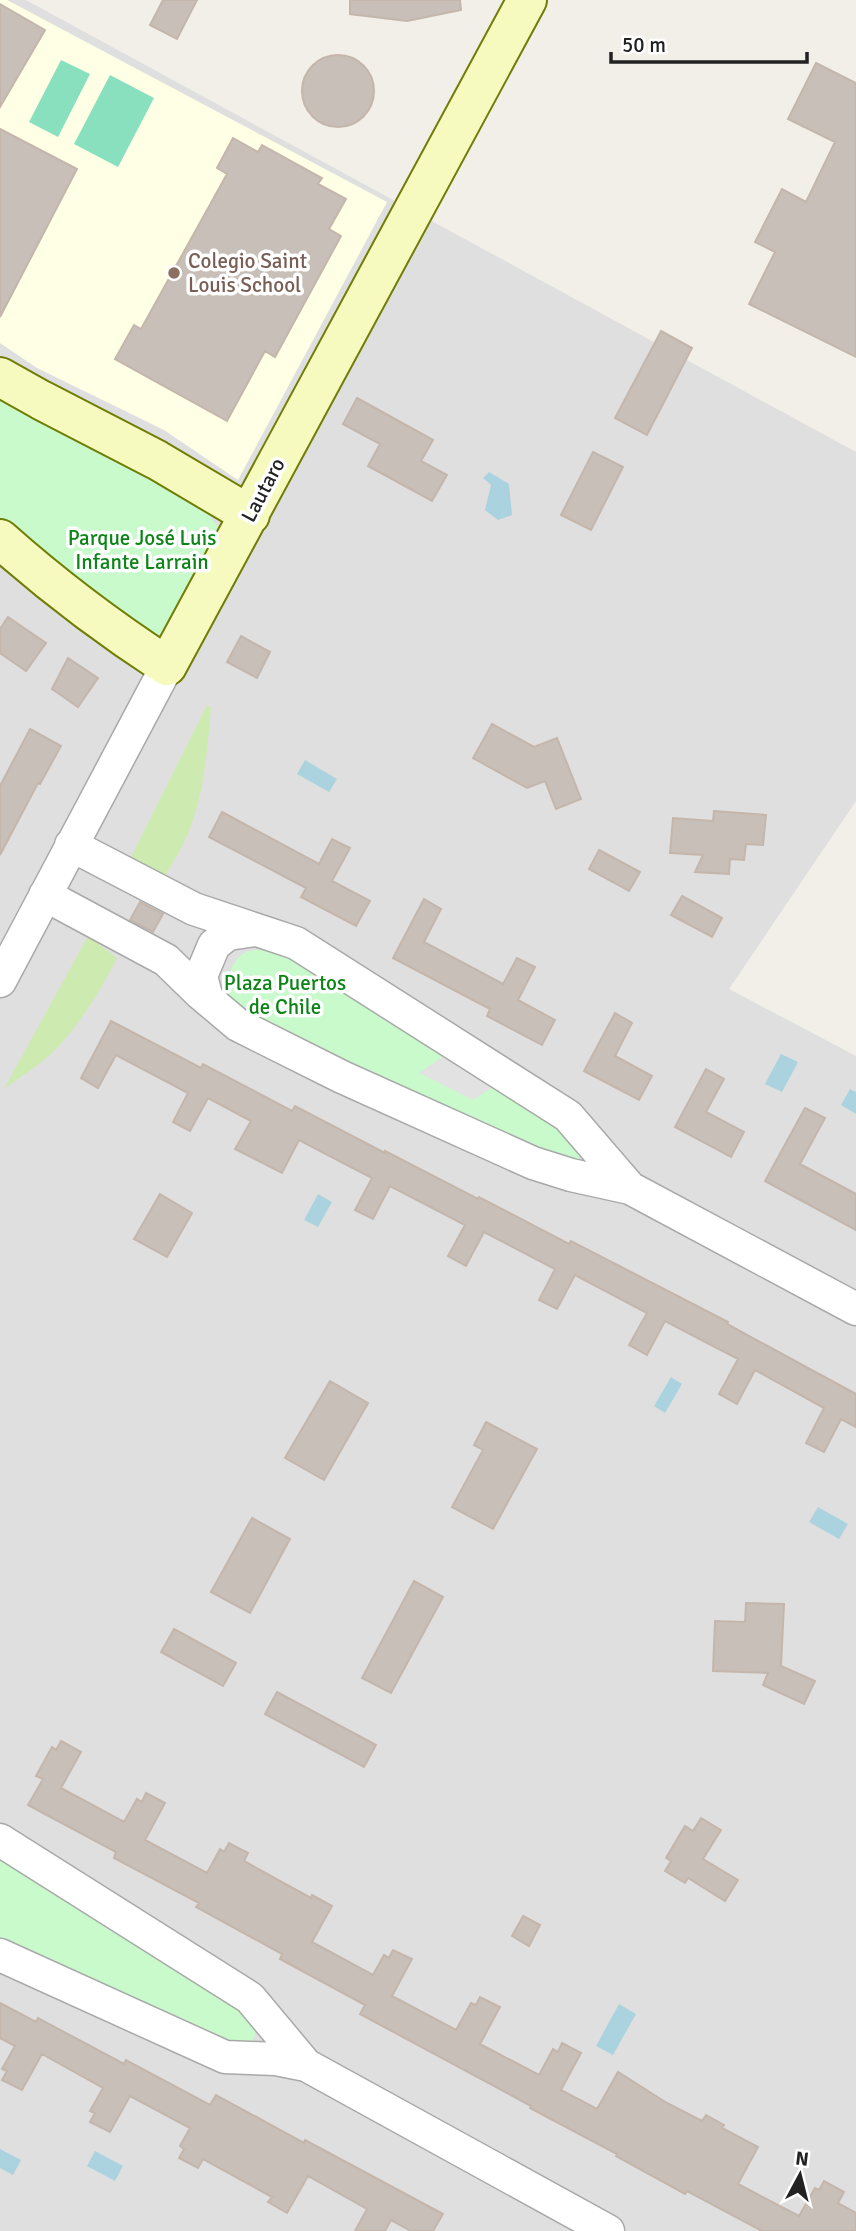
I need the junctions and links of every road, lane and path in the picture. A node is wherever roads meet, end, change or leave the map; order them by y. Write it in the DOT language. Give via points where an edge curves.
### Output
graph roads {
  1 [pos="527,0"];
  2 [pos="0,377"];
  3 [pos="250,515"];
  4 [pos="0,539"];
  5 [pos="167,666"];
  6 [pos="71,845"];
  7 [pos="46,895"];
  8 [pos="255,930"];
  9 [pos="0,981"];
  10 [pos="207,999"];
  11 [pos="630,1188"];
  12 [pos="856,1308"];
  13 [pos="0,1840"];
  14 [pos="0,1955"];
  15 [pos="267,2015"];
  16 [pos="244,2058"];
  17 [pos="306,2065"];
  18 [pos="608,2231"];
  1 -- 3 [label="street, Lautaro"];
  2 -- 3 [label="street" via="147,454"];
  3 -- 5 [label="street, Lautaro"];
  4 -- 5 [label="street" via="72,601"];
  5 -- 6 [label="street, Lautaro"];
  6 -- 7 [label="street, Lautaro"];
  6 -- 8 [label="street" via="194,909"];
  7 -- 9 [label="street, Lautaro"];
  7 -- 10 [label="street" via="166,960"];
  8 -- 10 [label="street" via="228,934 214,945 201,976"];
  8 -- 11 [label="street" via="296,943 568,1116"];
  10 -- 11 [label="street" via="238,1025 533,1163"];
  11 -- 12 [label="street"];
  13 -- 15 [label="street" via="250,1998"];
  14 -- 16 [label="street" via="216,2054"];
  15 -- 16 [label="street" via="260,2040"];
  15 -- 17 [label="street"];
  16 -- 17 [label="street"];
  17 -- 18 [label="street"];
}
